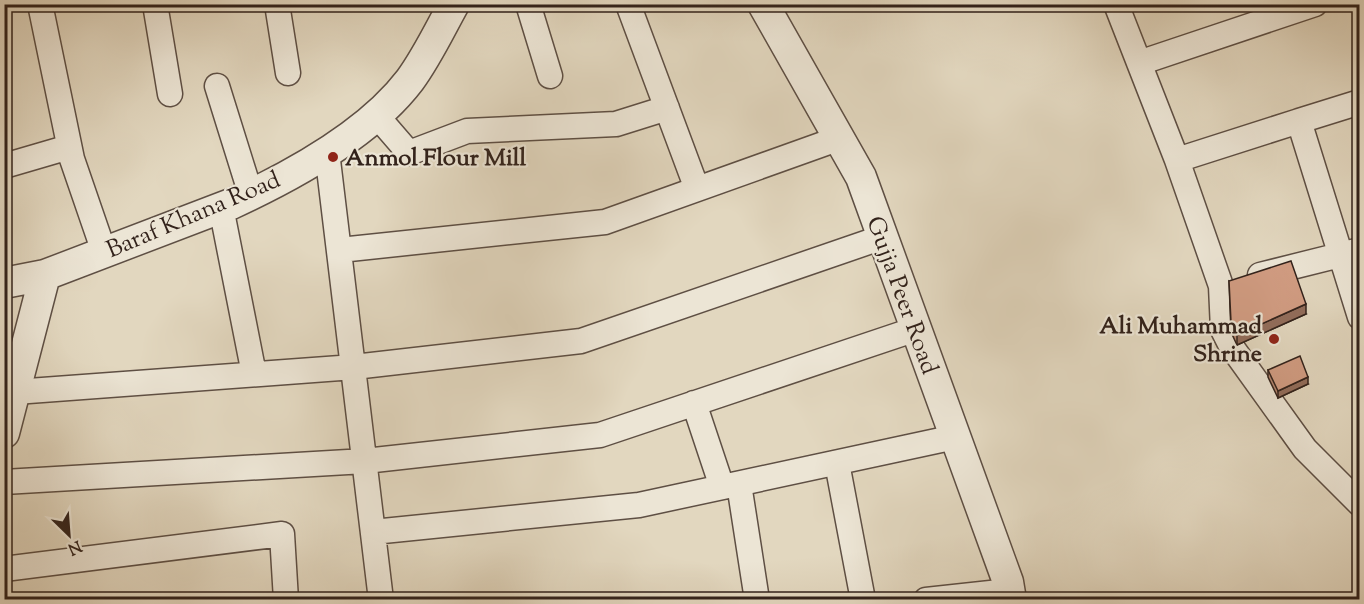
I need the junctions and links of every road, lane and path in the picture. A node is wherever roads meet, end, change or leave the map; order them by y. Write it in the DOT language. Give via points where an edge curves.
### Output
graph roads {
  1 [pos="40,4"];
  2 [pos="154,4"];
  3 [pos="277,4"];
  4 [pos="454,4"];
  5 [pos="528,4"];
  6 [pos="628,4"];
  7 [pos="763,4"];
  8 [pos="1116,4"];
  9 [pos="1314,4"];
  10 [pos="1139,63"];
  11 [pos="288,73"];
  12 [pos="550,76"];
  13 [pos="217,86"];
  14 [pos="170,94"];
  15 [pos="1359,102"];
  16 [pos="667,108"];
  17 [pos="377,116"];
  18 [pos="1299,121"];
  19 [pos="840,138"];
  20 [pos="69,147"];
  21 [pos="327,152"];
  22 [pos="1177,160"];
  23 [pos="4,166"];
  24 [pos="697,189"];
  25 [pos="251,195"];
  26 [pos="221,207"];
  27 [pos="883,237"];
  28 [pos="340,250"];
  29 [pos="1349,251"];
  30 [pos="104,252"];
  31 [pos="45,275"];
  32 [pos="4,283"];
  33 [pos="1221,286"];
  34 [pos="1359,317"];
  35 [pos="916,329"];
  36 [pos="354,367"];
  37 [pos="254,375"];
  38 [pos="15,392"];
  39 [pos="694,403"];
  40 [pos="6,425"];
  41 [pos="955,437"];
  42 [pos="364,461"];
  43 [pos="837,463"];
  44 [pos="4,482"];
  45 [pos="730,485"];
  46 [pos="1359,504"];
  47 [pos="373,532"];
  48 [pos="4,569"];
  49 [pos="1010,596"];
  50 [pos="286,600"];
  51 [pos="381,600"];
  52 [pos="757,600"];
  53 [pos="863,600"];
  54 [pos="926,600"];
  1 -- 20 [label="street"];
  2 -- 14 [label="street"];
  3 -- 11 [label="street"];
  4 -- 17 [label="street, Baraf Khana Road" via="411,79"];
  5 -- 12 [label="street"];
  6 -- 16 [label="street"];
  7 -- 19 [label="street, Gujja Peer Road"];
  8 -- 10 [label="street"];
  9 -- 10 [label="street"];
  10 -- 22 [label="street"];
  13 -- 25 [label="street"];
  15 -- 18 [label="street"];
  16 -- 17 [label="street" via="616,124 466,131 409,153"];
  16 -- 24 [label="street"];
  17 -- 21 [label="street, Baraf Khana Road"];
  18 -- 22 [label="street"];
  18 -- 29 [label="street"];
  19 -- 24 [label="street"];
  19 -- 27 [label="street, Gujja Peer Road" via="861,177"];
  20 -- 23 [label="street"];
  20 -- 30 [label="street"];
  21 -- 25 [label="street, Baraf Khana Road"];
  21 -- 28 [label="street"];
  22 -- 33 [label="street"];
  24 -- 28 [label="street" via="605,222"];
  25 -- 26 [label="street, Baraf Khana Road"];
  26 -- 30 [label="street, Baraf Khana Road"];
  26 -- 37 [label="street"];
  27 -- 35 [label="street, Gujja Peer Road"];
  27 -- 36 [label="street" via="581,341"];
  28 -- 36 [label="street"];
  29 -- 33 [label="street"];
  29 -- 34 [label="street"];
  30 -- 31 [label="street, Baraf Khana Road"];
  31 -- 32 [label="street, Baraf Khana Road"];
  31 -- 38 [label="street"];
  33 -- 46 [label="street" via="1223,330 1231,346 1305,449"];
  35 -- 39 [label="street"];
  35 -- 41 [label="street, Gujja Peer Road"];
  36 -- 37 [label="street"];
  36 -- 42 [label="street"];
  37 -- 38 [label="street"];
  38 -- 40 [label="street"];
  39 -- 42 [label="street" via="600,435"];
  39 -- 45 [label="street"];
  41 -- 43 [label="street"];
  41 -- 49 [label="street, Gujja Peer Road"];
  42 -- 44 [label="street"];
  42 -- 47 [label="street"];
  43 -- 45 [label="street"];
  43 -- 53 [label="street"];
  45 -- 47 [label="street" via="639,505"];
  45 -- 52 [label="street"];
  47 -- 51 [label="street"];
  48 -- 50 [label="street" via="282,534"];
  49 -- 54 [label="street"];
}
